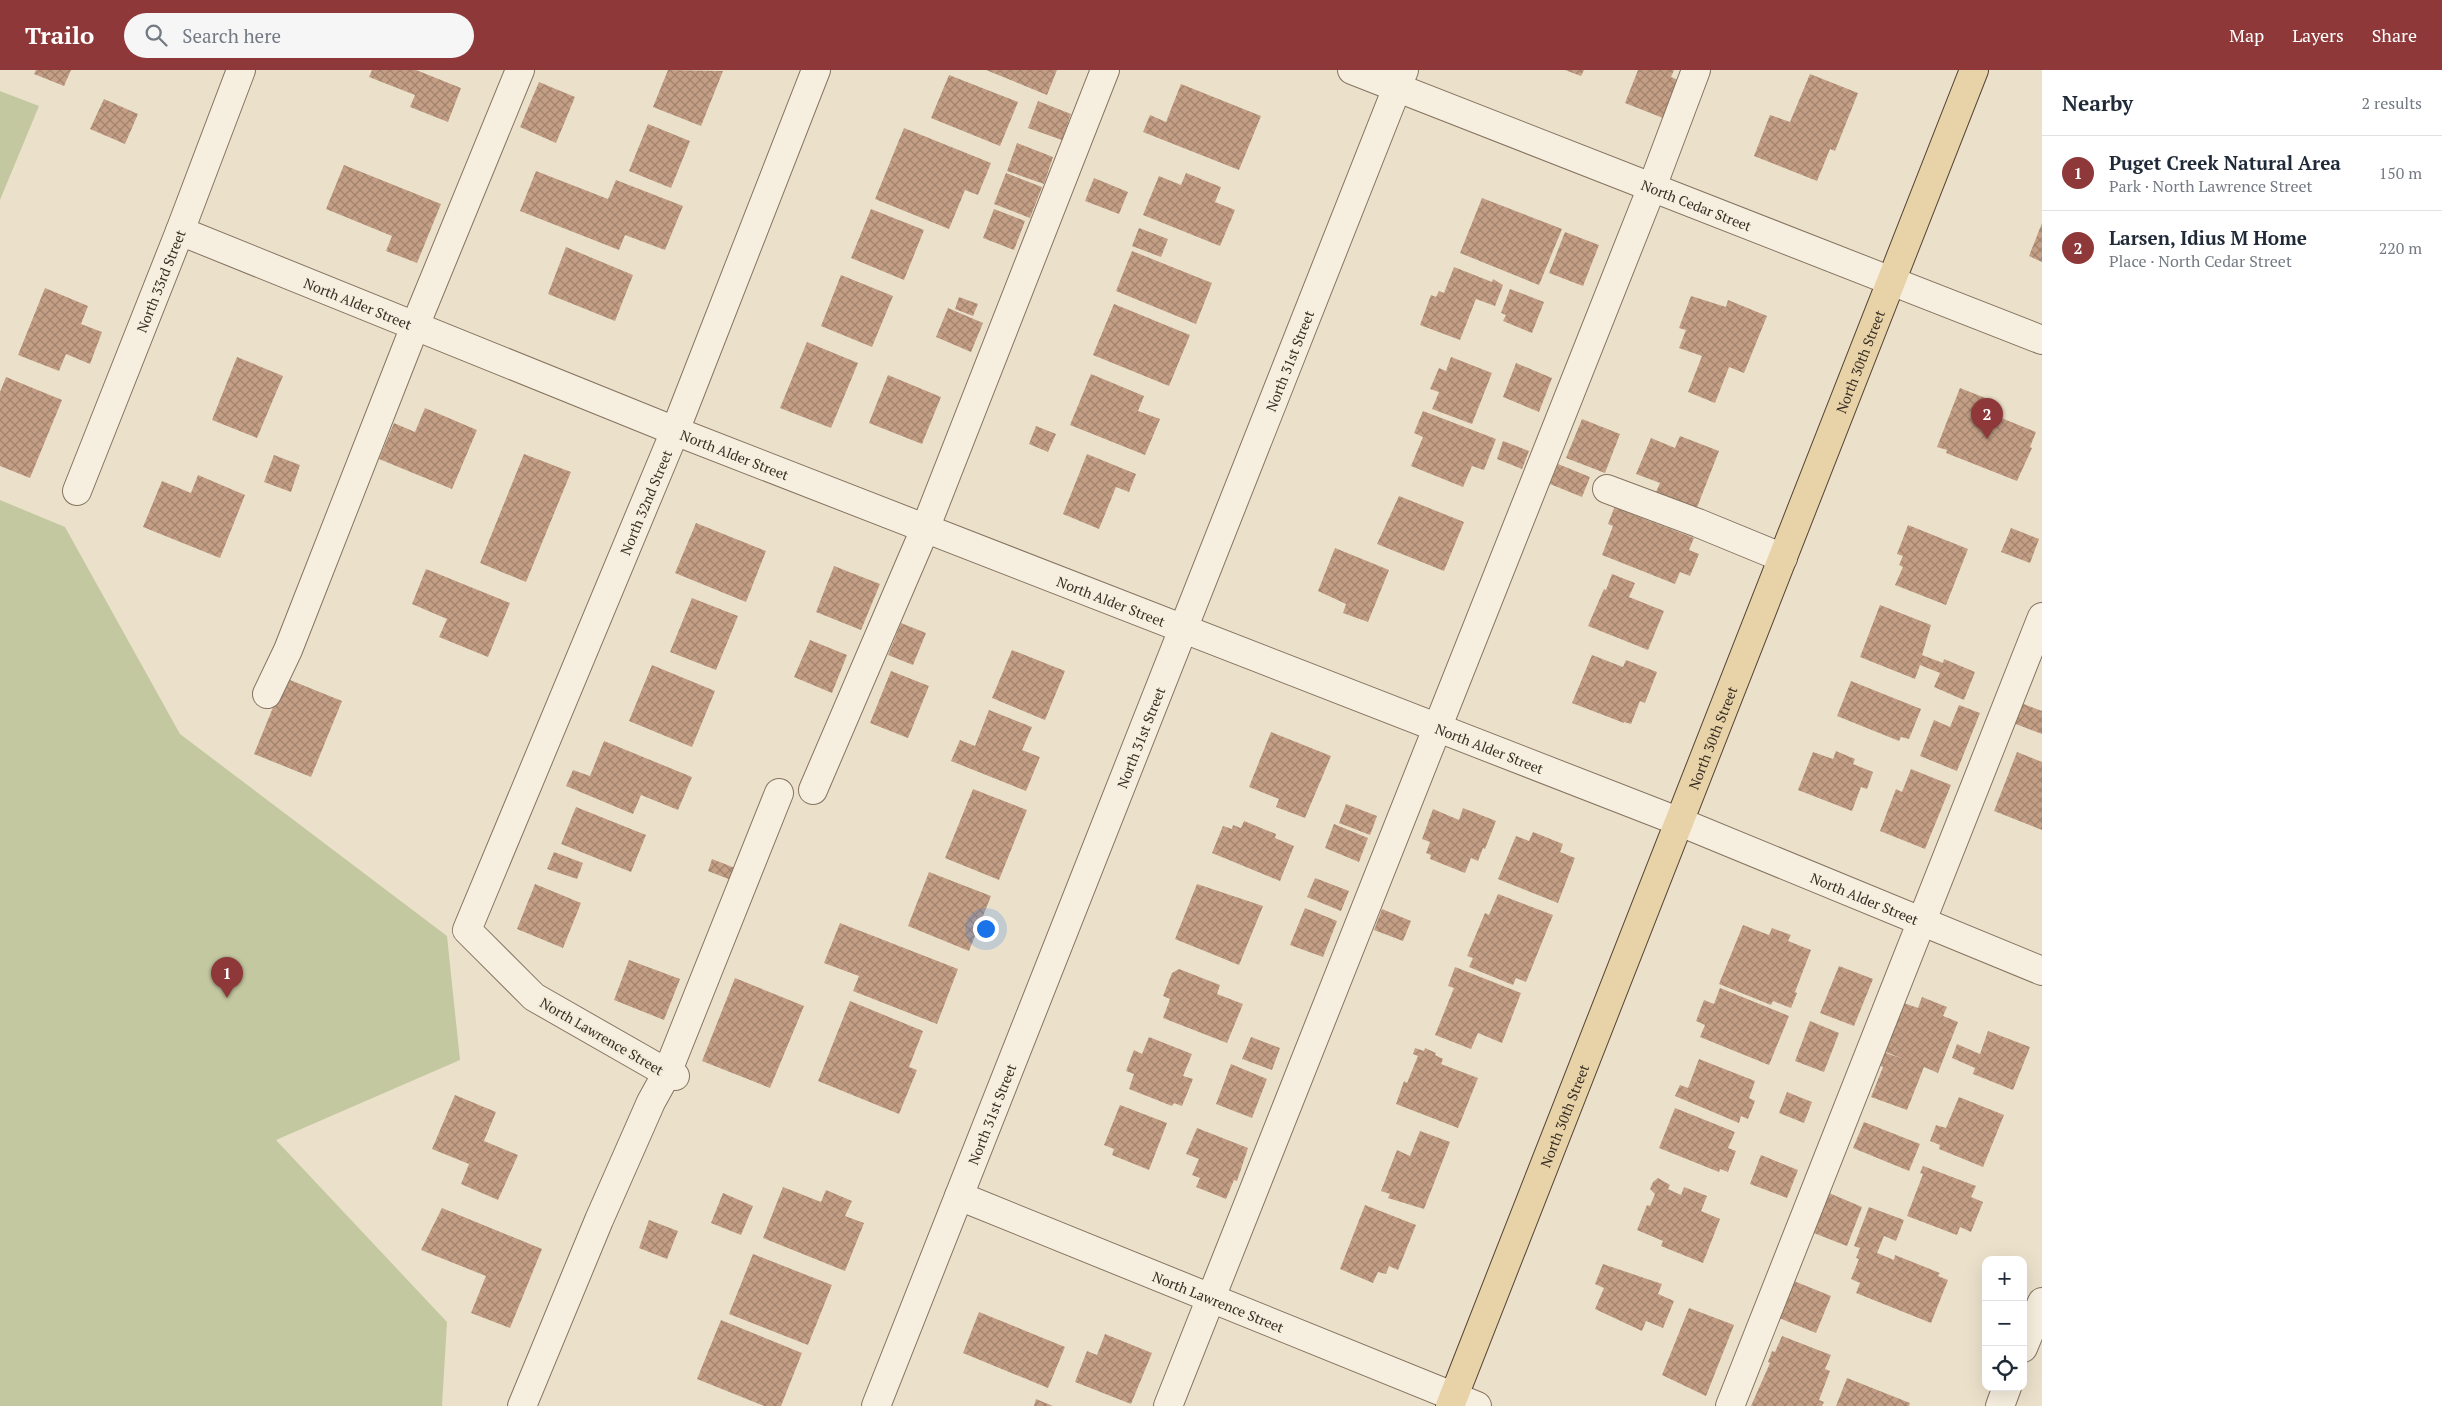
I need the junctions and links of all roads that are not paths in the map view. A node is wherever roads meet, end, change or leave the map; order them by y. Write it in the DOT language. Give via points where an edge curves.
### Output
graph roads {
  1 [pos="241,70"];
  2 [pos="520,70"];
  3 [pos="816,70"];
  4 [pos="1105,70"];
  5 [pos="1352,70"];
  6 [pos="1696,70"];
  7 [pos="1974,70"];
  8 [pos="1400,79"];
  9 [pos="1652,187"];
  10 [pos="180,231"];
  11 [pos="1891,281"];
  12 [pos="415,326"];
  13 [pos="2042,340"];
  14 [pos="674,431"];
  15 [pos="1607,489"];
  16 [pos="77,491"];
  17 [pos="925,530"];
  18 [pos="1784,558"];
  19 [pos="2042,617"];
  20 [pos="1181,630"];
  21 [pos="267,694"];
  22 [pos="1437,729"];
  23 [pos="813,790"];
  24 [pos="779,793"];
  25 [pos="1680,822"];
  26 [pos="1922,923"];
  27 [pos="467,930"];
  28 [pos="2042,971"];
  29 [pos="671,1075"];
  30 [pos="959,1196"];
  31 [pos="1211,1298"];
  32 [pos="2042,1302"];
  33 [pos="2024,1346"];
  34 [pos="2006,1391"];
  35 [pos="1460,1403"];
  36 [pos="522,1406"];
  37 [pos="876,1406"];
  38 [pos="1168,1406"];
  39 [pos="1730,1406"];
  40 [pos="2000,1406"];
  1 -- 10 [label="street, North 33rd Street"];
  2 -- 12 [label="street"];
  3 -- 14 [label="street, North 32nd Street"];
  4 -- 17 [label="street"];
  5 -- 8 [label="street, North Cedar Street"];
  6 -- 9 [label="street"];
  7 -- 11 [label="main road, North 30th Street"];
  8 -- 9 [label="street, North Cedar Street"];
  8 -- 20 [label="street, North 31st Street"];
  9 -- 11 [label="street, North Cedar Street"];
  9 -- 22 [label="street"];
  10 -- 12 [label="street, North Alder Street"];
  10 -- 16 [label="street, North 33rd Street"];
  11 -- 13 [label="street, North Cedar Street"];
  11 -- 18 [label="main road, North 30th Street"];
  12 -- 14 [label="street, North Alder Street"];
  12 -- 21 [label="street" via="288,650"];
  14 -- 17 [label="street, North Alder Street"];
  14 -- 27 [label="street, North 32nd Street"];
  15 -- 18 [label="street"];
  17 -- 20 [label="street, North Alder Street"];
  17 -- 23 [label="street"];
  18 -- 25 [label="main road, North 30th Street"];
  19 -- 26 [label="street"];
  20 -- 22 [label="street, North Alder Street"];
  20 -- 30 [label="street, North 31st Street"];
  22 -- 25 [label="street, North Alder Street"];
  22 -- 31 [label="street"];
  24 -- 29 [label="street"];
  25 -- 26 [label="street, North Alder Street"];
  25 -- 35 [label="main road, North 30th Street"];
  26 -- 28 [label="street, North Alder Street"];
  26 -- 39 [label="street"];
  27 -- 29 [label="street, North Lawrence Street" via="534,997"];
  29 -- 36 [label="street" via="651,1102"];
  30 -- 31 [label="street, North Lawrence Street"];
  30 -- 37 [label="street, North 31st Street"];
  31 -- 35 [label="street, North Lawrence Street"];
  31 -- 38 [label="street"];
  32 -- 33 [label="street"];
  34 -- 40 [label="street"];
}
